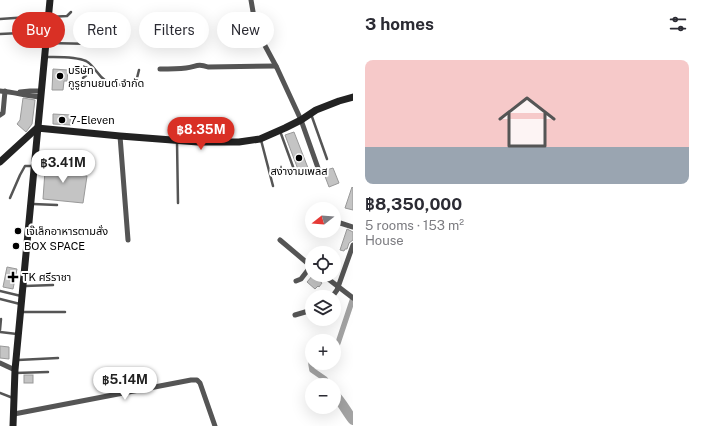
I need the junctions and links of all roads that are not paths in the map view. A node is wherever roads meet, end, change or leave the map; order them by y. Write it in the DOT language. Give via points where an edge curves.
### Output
graph roads {
  1 [pos="50,0"];
  2 [pos="251,0"];
  3 [pos="49,12"];
  4 [pos="71,12"];
  5 [pos="65,16"];
  6 [pos="12,18"];
  7 [pos="0,19"];
  8 [pos="12,33"];
  9 [pos="0,34"];
  10 [pos="45,48"];
  11 [pos="44,57"];
  12 [pos="276,66"];
  13 [pos="94,69"];
  14 [pos="160,69"];
  15 [pos="139,70"];
  16 [pos="83,78"];
  17 [pos="3,91"];
  18 [pos="41,94"];
  19 [pos="353,97"];
  20 [pos="310,114"];
  21 [pos="0,115"];
  22 [pos="300,120"];
  23 [pos="37,128"];
  24 [pos="280,131"];
  25 [pos="120,136"];
  26 [pos="260,139"];
  27 [pos="177,140"];
  28 [pos="327,159"];
  29 [pos="0,162"];
  30 [pos="34,166"];
  31 [pos="318,168"];
  32 [pos="296,175"];
  33 [pos="273,186"];
  34 [pos="10,198"];
  35 [pos="30,204"];
  36 [pos="178,204"];
  37 [pos="57,205"];
  38 [pos="341,224"];
  39 [pos="353,228"];
  40 [pos="128,240"];
  41 [pos="280,240"];
  42 [pos="353,245"];
  43 [pos="305,260"];
  44 [pos="305,274"];
  45 [pos="296,281"];
  46 [pos="333,282"];
  47 [pos="53,284"];
  48 [pos="22,286"];
  49 [pos="338,286"];
  50 [pos="337,290"];
  51 [pos="0,291"];
  52 [pos="351,297"];
  53 [pos="0,299"];
  54 [pos="21,300"];
  55 [pos="20,312"];
  56 [pos="65,312"];
  57 [pos="305,312"];
  58 [pos="295,315"];
  59 [pos="1,319"];
  60 [pos="0,331"];
  61 [pos="18,334"];
  62 [pos="58,358"];
  63 [pos="15,360"];
  64 [pos="0,363"];
  65 [pos="14,371"];
  66 [pos="48,372"];
  67 [pos="0,393"];
  68 [pos="14,398"];
  69 [pos="14,414"];
  70 [pos="13,426"];
  71 [pos="215,426"];
  1 -- 3 [label="main road"];
  2 -- 12 [label="street" via="256,29"];
  4 -- 5 [label="lane"];
  6 -- 7 [label="lane"];
  8 -- 9 [label="lane"];
  10 -- 11 [label="main road"];
  11 -- 13 [label="lane" via="76,58 86,61"];
  11 -- 18 [label="main road"];
  12 -- 14 [label="street" via="202,65"];
  12 -- 22 [label="street"];
  13 -- 15 [label="lane" via="102,79 112,84 124,85 136,82"];
  13 -- 16 [label="lane"];
  17 -- 18 [label="street" via="30,91"];
  17 -- 21 [label="street" via="3,113"];
  18 -- 23 [label="main road"];
  19 -- 20 [label="main road"];
  20 -- 22 [label="main road"];
  20 -- 28 [label="lane"];
  22 -- 24 [label="main road"];
  22 -- 31 [label="street"];
  23 -- 25 [label="main road"];
  23 -- 29 [label="main road"];
  23 -- 30 [label="main road"];
  24 -- 26 [label="main road"];
  24 -- 32 [label="lane"];
  25 -- 27 [label="main road"];
  25 -- 40 [label="street"];
  26 -- 27 [label="main road" via="239,142"];
  26 -- 33 [label="lane"];
  27 -- 36 [label="lane"];
  30 -- 34 [label="lane" via="25,166"];
  30 -- 35 [label="main road"];
  35 -- 37 [label="lane"];
  35 -- 48 [label="main road"];
  38 -- 39 [label="street"];
  41 -- 43 [label="street"];
  42 -- 49 [label="street"];
  44 -- 45 [label="street"];
  46 -- 49 [label="street"];
  47 -- 48 [label="lane"];
  48 -- 54 [label="main road"];
  49 -- 50 [label="street"];
  49 -- 52 [label="street"];
  51 -- 54 [label="lane"];
  53 -- 54 [label="lane"];
  54 -- 55 [label="main road"];
  55 -- 56 [label="lane"];
  55 -- 61 [label="main road"];
  57 -- 58 [label="street"];
  59 -- 60 [label="lane"];
  60 -- 61 [label="lane"];
  61 -- 63 [label="main road"];
  62 -- 63 [label="lane"];
  63 -- 65 [label="main road"];
  64 -- 65 [label="street"];
  65 -- 66 [label="lane"];
  65 -- 68 [label="main road"];
  67 -- 68 [label="lane"];
  68 -- 69 [label="main road"];
  69 -- 70 [label="main road"];
  69 -- 71 [label="street" via="197,380"];
}
